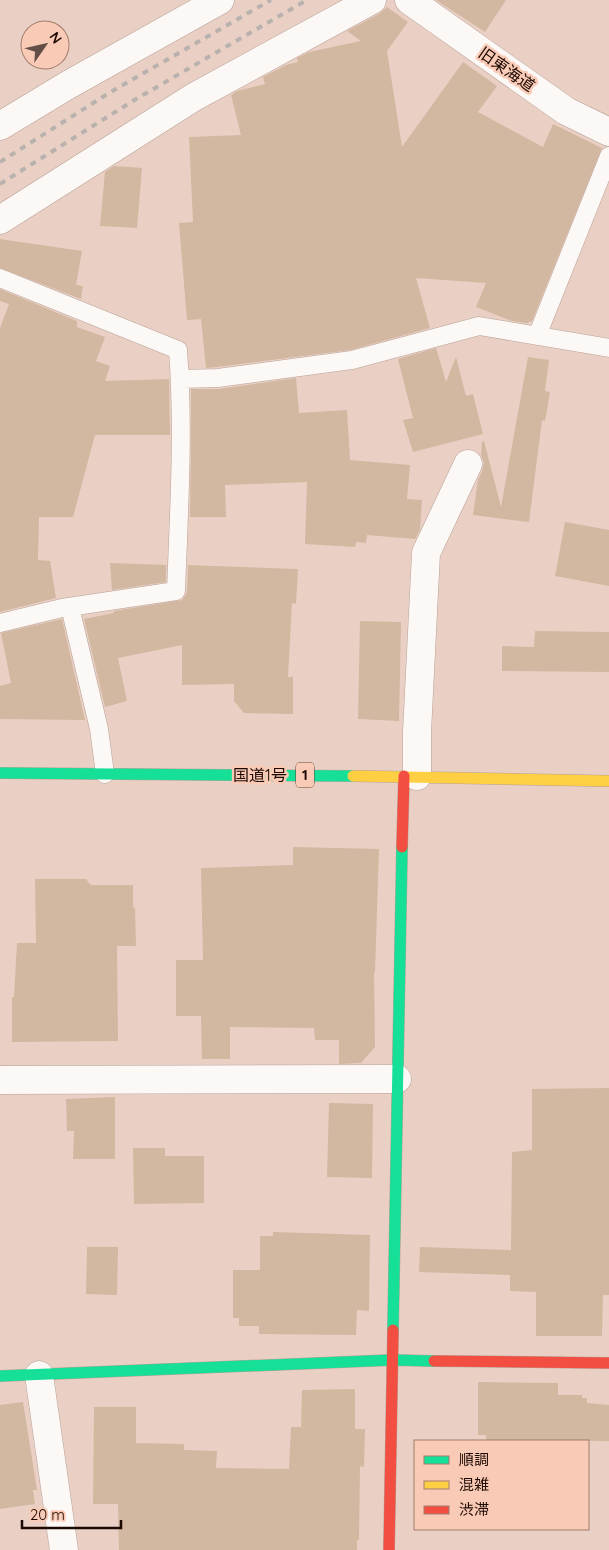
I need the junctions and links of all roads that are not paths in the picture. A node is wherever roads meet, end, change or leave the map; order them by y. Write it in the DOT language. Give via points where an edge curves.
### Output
graph roads {
  1 [pos="220,0"];
  2 [pos="372,0"];
  3 [pos="409,0"];
  4 [pos="0,126"];
  5 [pos="609,132"];
  6 [pos="609,156"];
  7 [pos="0,220"];
  8 [pos="0,278"];
  9 [pos="537,336"];
  10 [pos="609,348"];
  11 [pos="180,379"];
  12 [pos="468,464"];
  13 [pos="70,607"];
  14 [pos="0,623"];
  15 [pos="0,773"];
  16 [pos="105,774"];
  17 [pos="411,776"];
  18 [pos="609,780"];
  19 [pos="397,1079"];
  20 [pos="0,1080"];
  21 [pos="392,1360"];
  22 [pos="609,1363"];
  23 [pos="39,1375"];
  24 [pos="0,1376"];
  25 [pos="64,1550"];
  26 [pos="389,1550"];
  1 -- 4 [label="street"];
  2 -- 7 [label="street" via="194,97"];
  3 -- 5 [label="street, 旧東海道" via="566,111"];
  6 -- 9 [label="lane"];
  8 -- 11 [label="lane" via="178,350"];
  9 -- 10 [label="lane"];
  9 -- 11 [label="lane" via="480,326 352,360 218,378"];
  11 -- 13 [label="lane" via="176,591"];
  12 -- 17 [label="street" via="426,554 417,732"];
  13 -- 14 [label="lane"];
  13 -- 16 [label="lane" via="99,729"];
  15 -- 16 [label="main road, 国道1号 / 1"];
  16 -- 17 [label="main road, 国道1号 / 1"];
  17 -- 18 [label="main road, 国道1号 / 1"];
  17 -- 19 [label="main road"];
  19 -- 20 [label="street"];
  19 -- 21 [label="main road"];
  21 -- 22 [label="main road"];
  21 -- 23 [label="main road"];
  21 -- 26 [label="main road"];
  23 -- 24 [label="main road"];
  23 -- 25 [label="street"];
}
